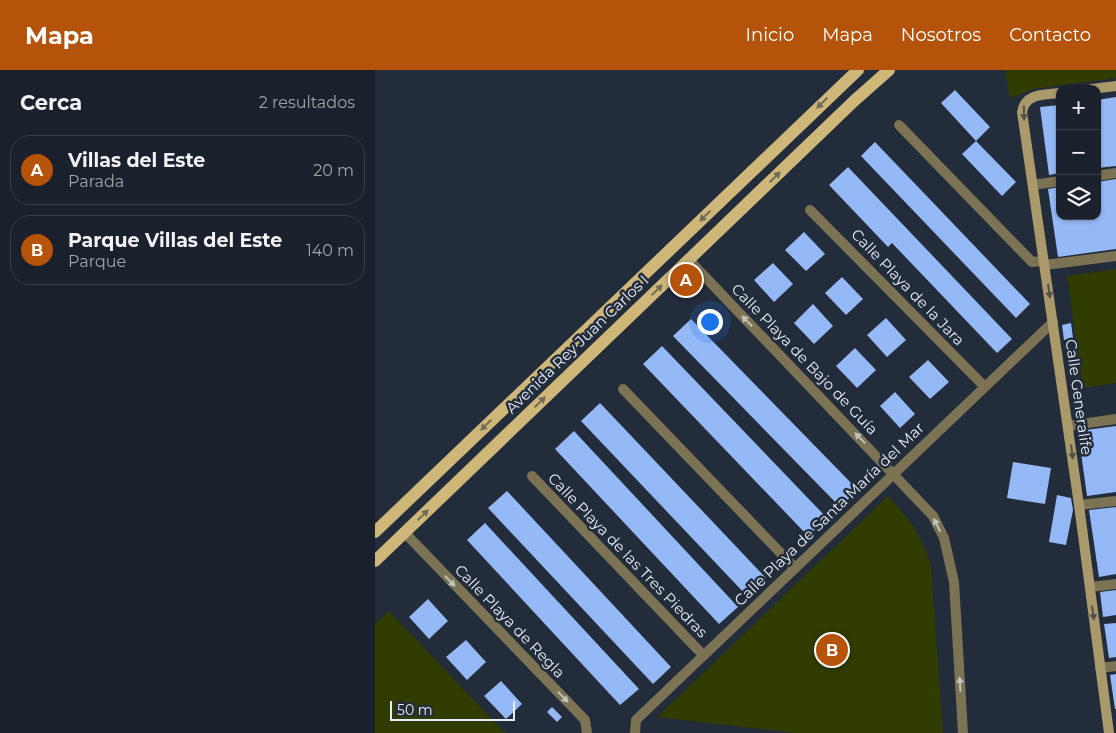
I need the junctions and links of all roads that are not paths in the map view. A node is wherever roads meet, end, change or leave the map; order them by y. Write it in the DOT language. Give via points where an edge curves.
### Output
graph roads {
  1 [pos="857,70"];
  2 [pos="889,70"];
  3 [pos="1116,86"];
  4 [pos="1101,88"];
  5 [pos="1056,94"];
  6 [pos="899,124"];
  7 [pos="1116,173"];
  8 [pos="1101,175"];
  9 [pos="1056,182"];
  10 [pos="1033,185"];
  11 [pos="811,210"];
  12 [pos="1116,256"];
  13 [pos="689,260"];
  14 [pos="1045,263"];
  15 [pos="1053,322"];
  16 [pos="984,386"];
  17 [pos="623,389"];
  18 [pos="1116,419"];
  19 [pos="1068,426"];
  20 [pos="893,474"];
  21 [pos="532,476"];
  22 [pos="1116,501"];
  23 [pos="1079,506"];
  24 [pos="375,532"];
  25 [pos="405,533"];
  26 [pos="375,561"];
  27 [pos="795,568"];
  28 [pos="1116,584"];
  29 [pos="1090,587"];
  30 [pos="703,655"];
  31 [pos="1116,666"];
  32 [pos="1101,668"];
  33 [pos="587,733"];
  34 [pos="635,733"];
  35 [pos="963,733"];
  36 [pos="1109,733"];
  1 -- 24 [label="main road, Avenida Rey Juan Carlos I, one-way"];
  13 -- 2 [label="main road, Avenida Rey Juan Carlos I, one-way"];
  3 -- 4 [label="street"];
  5 -- 10 [label="street, Calle Generalife, one-way" via="1031,97 1024,104 1022,112"];
  6 -- 14 [label="street" via="1032,262"];
  7 -- 8 [label="street"];
  9 -- 10 [label="street"];
  10 -- 14 [label="street, Calle Generalife"];
  11 -- 16 [label="street, Calle Playa de la Jara"];
  12 -- 14 [label="street"];
  20 -- 13 [label="street, Calle Playa de Bajo de Guía, one-way"];
  25 -- 13 [label="main road, Avenida Rey Juan Carlos I, one-way"];
  14 -- 15 [label="street, Calle Generalife, one-way"];
  15 -- 16 [label="street, Calle Playa de Santa María del Mar"];
  15 -- 19 [label="street, Calle Generalife"];
  16 -- 20 [label="street, Calle Playa de Santa María del Mar"];
  17 -- 27 [label="street"];
  18 -- 19 [label="street"];
  19 -- 23 [label="street, Calle Generalife, one-way"];
  20 -- 27 [label="street, Calle Playa de Santa María del Mar"];
  35 -- 20 [label="street, Calle Playa de Bajo de Guía, one-way" via="951,559 933,516"];
  21 -- 30 [label="street, Calle Playa de las Tres Piedras"];
  22 -- 23 [label="street"];
  23 -- 29 [label="street, Calle Generalife"];
  25 -- 26 [label="main road, Avenida Rey Juan Carlos I"];
  25 -- 33 [label="street, Calle Playa de Regla, one-way" via="585,720"];
  27 -- 30 [label="street, Calle Playa de Santa María del Mar"];
  28 -- 29 [label="street"];
  29 -- 32 [label="street, Calle Generalife, one-way"];
  30 -- 34 [label="street, Calle Playa de Santa María del Mar" via="636,720"];
  31 -- 32 [label="street"];
  32 -- 36 [label="street, Calle Generalife"];
}
